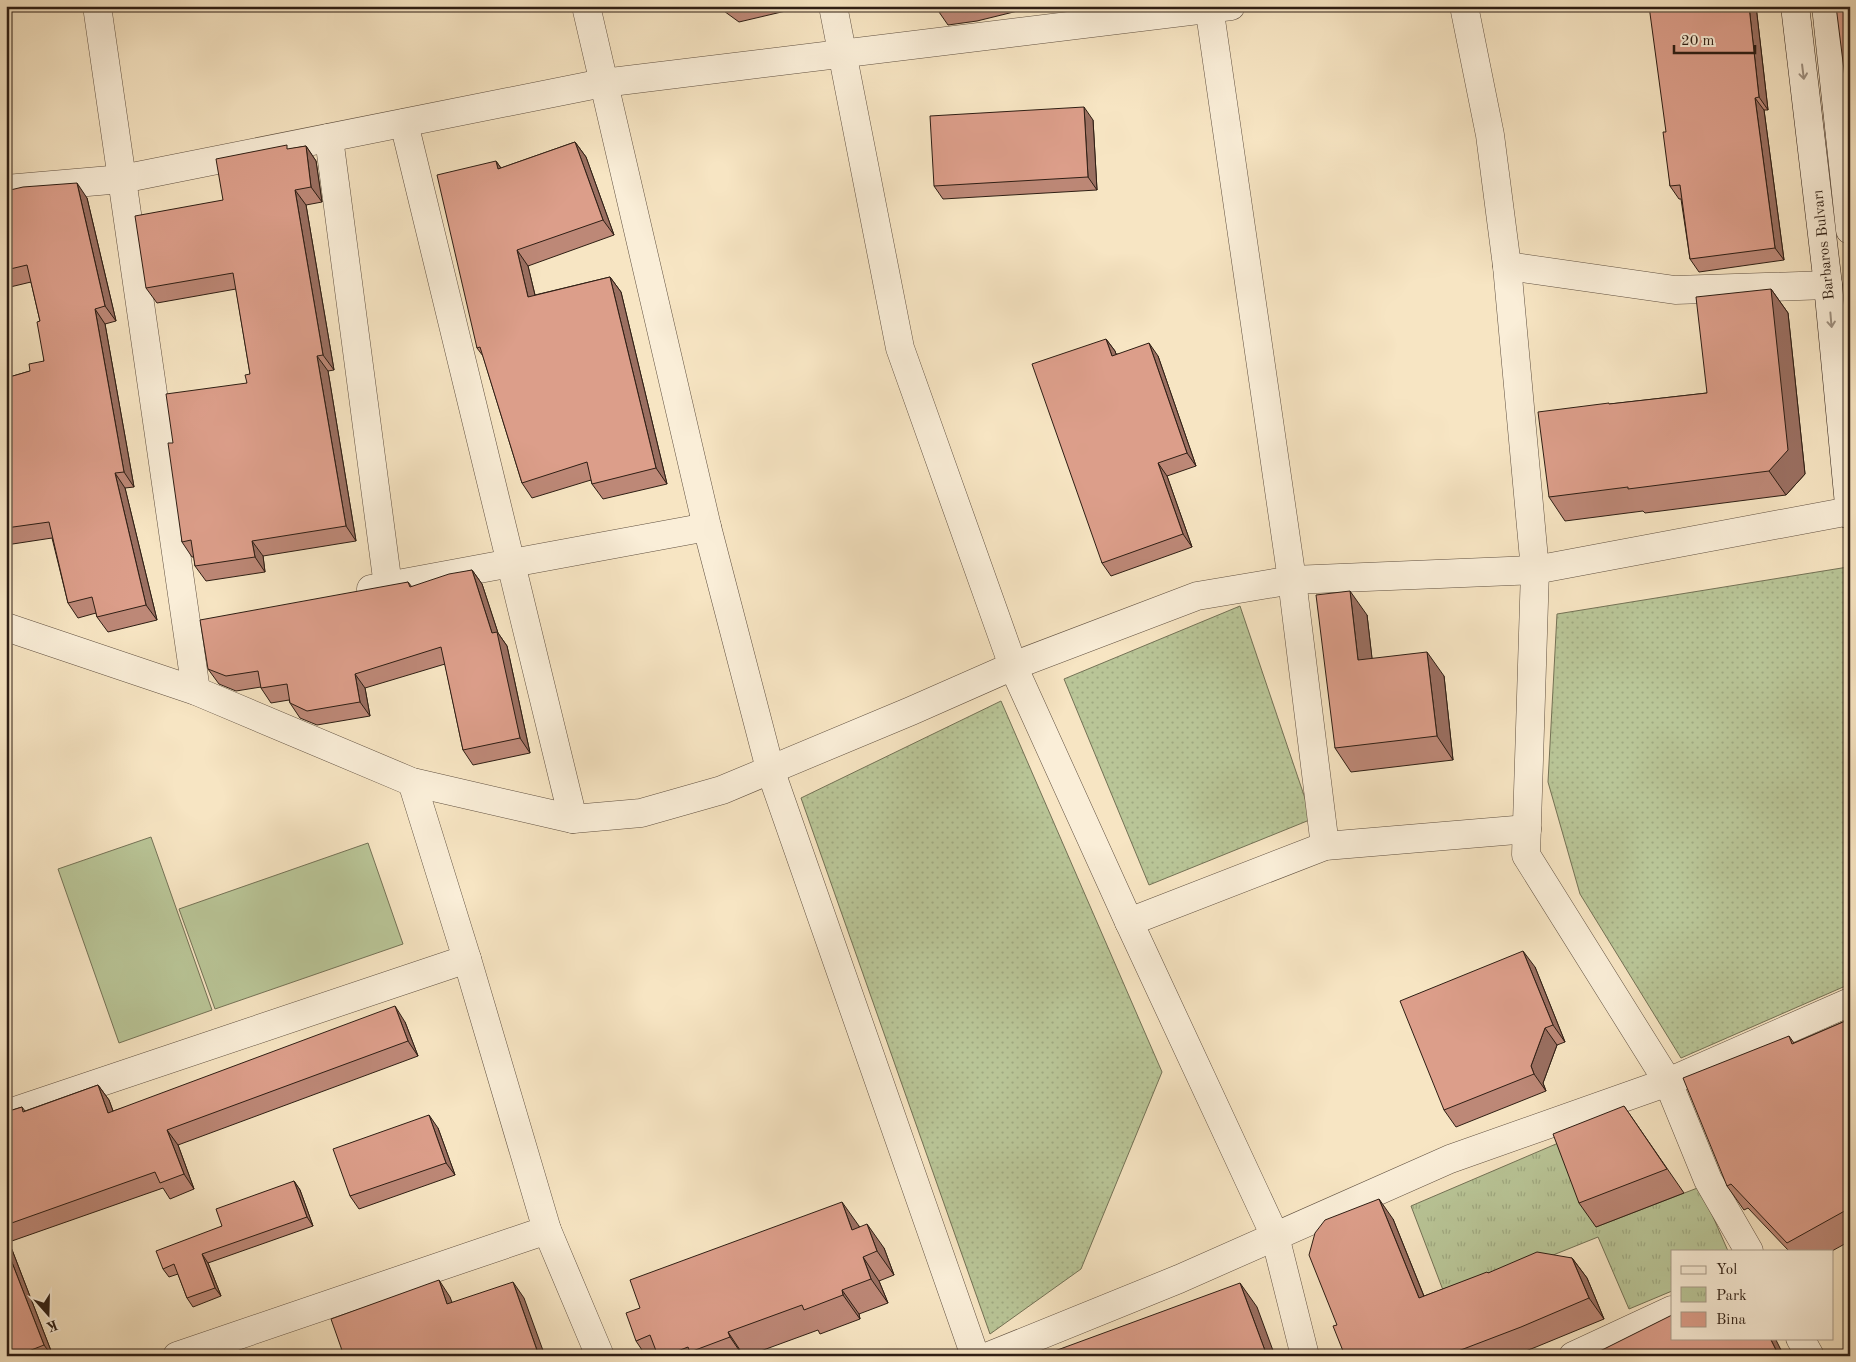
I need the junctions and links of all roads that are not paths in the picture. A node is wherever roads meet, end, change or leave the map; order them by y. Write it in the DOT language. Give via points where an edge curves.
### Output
graph roads {
  1 [pos="97,6"];
  2 [pos="586,6"];
  3 [pos="833,6"];
  4 [pos="1464,6"];
  5 [pos="1795,6"];
  6 [pos="1826,6"];
  7 [pos="1217,7"];
  8 [pos="842,53"];
  9 [pos="604,84"];
  10 [pos="404,123"];
  11 [pos="329,138"];
  12 [pos="122,179"];
  13 [pos="6,189"];
  14 [pos="1850,230"];
  15 [pos="1507,266"];
  16 [pos="1828,285"];
  17 [pos="1850,512"];
  18 [pos="707,527"];
  19 [pos="512,563"];
  20 [pos="1535,570"];
  21 [pos="1292,580"];
  22 [pos="388,586"];
  23 [pos="350,593"];
  24 [pos="215,618"];
  25 [pos="186,623"];
  26 [pos="6,628"];
  27 [pos="1013,666"];
  28 [pos="196,691"];
  29 [pos="770,768"];
  30 [pos="412,782"];
  31 [pos="573,819"];
  32 [pos="1527,829"];
  33 [pos="1325,846"];
  34 [pos="1129,922"];
  35 [pos="468,959"];
  36 [pos="1850,1002"];
  37 [pos="1668,1082"];
  38 [pos="6,1114"];
  39 [pos="547,1230"];
  40 [pos="1275,1236"];
  41 [pos="1748,1250"];
  42 [pos="1671,1310"];
  43 [pos="1801,1340"];
  44 [pos="177,1356"];
  45 [pos="600,1356"];
  46 [pos="975,1356"];
  47 [pos="989,1356"];
  48 [pos="1305,1356"];
  49 [pos="1573,1356"];
  50 [pos="1810,1356"];
  1 -- 12 [label="street"];
  2 -- 9 [label="street"];
  3 -- 8 [label="street"];
  4 -- 15 [label="street" via="1490,135"];
  5 -- 16 [label="street, Barbaros Bulvarı, one-way"];
  6 -- 14 [label="street, Barbaros Bulvarı"];
  7 -- 8 [label="street"];
  7 -- 21 [label="street"];
  8 -- 9 [label="street"];
  8 -- 27 [label="street" via="900,348"];
  9 -- 10 [label="street"];
  9 -- 18 [label="street"];
  10 -- 11 [label="street"];
  10 -- 19 [label="street"];
  11 -- 12 [label="street"];
  11 -- 22 [label="street"];
  12 -- 13 [label="street"];
  12 -- 25 [label="street"];
  15 -- 16 [label="street" via="1675,290"];
  15 -- 20 [label="street"];
  16 -- 17 [label="street, Barbaros Bulvarı, one-way"];
  17 -- 20 [label="street"];
  18 -- 19 [label="street"];
  18 -- 29 [label="street"];
  19 -- 22 [label="street"];
  19 -- 31 [label="street"];
  20 -- 21 [label="street"];
  20 -- 32 [label="street"];
  21 -- 27 [label="street" via="1197,596"];
  21 -- 33 [label="street"];
  22 -- 23 [label="street"];
  24 -- 25 [label="street"];
  25 -- 28 [label="street"];
  26 -- 28 [label="street"];
  27 -- 29 [label="street"];
  27 -- 34 [label="street"];
  28 -- 30 [label="street"];
  29 -- 31 [label="street" via="722,790 641,813"];
  29 -- 46 [label="street"];
  30 -- 31 [label="street"];
  30 -- 35 [label="street"];
  32 -- 33 [label="street"];
  32 -- 37 [label="street" via="1526,855"];
  33 -- 34 [label="street"];
  34 -- 40 [label="street"];
  35 -- 38 [label="street"];
  35 -- 39 [label="street"];
  36 -- 37 [label="street"];
  37 -- 40 [label="street" via="1450,1160"];
  37 -- 41 [label="street" via="1708,1180"];
  39 -- 44 [label="street"];
  39 -- 45 [label="street"];
  40 -- 47 [label="street" via="1179,1279"];
  40 -- 48 [label="street"];
  42 -- 49 [label="street"];
  43 -- 50 [label="street"];
}
